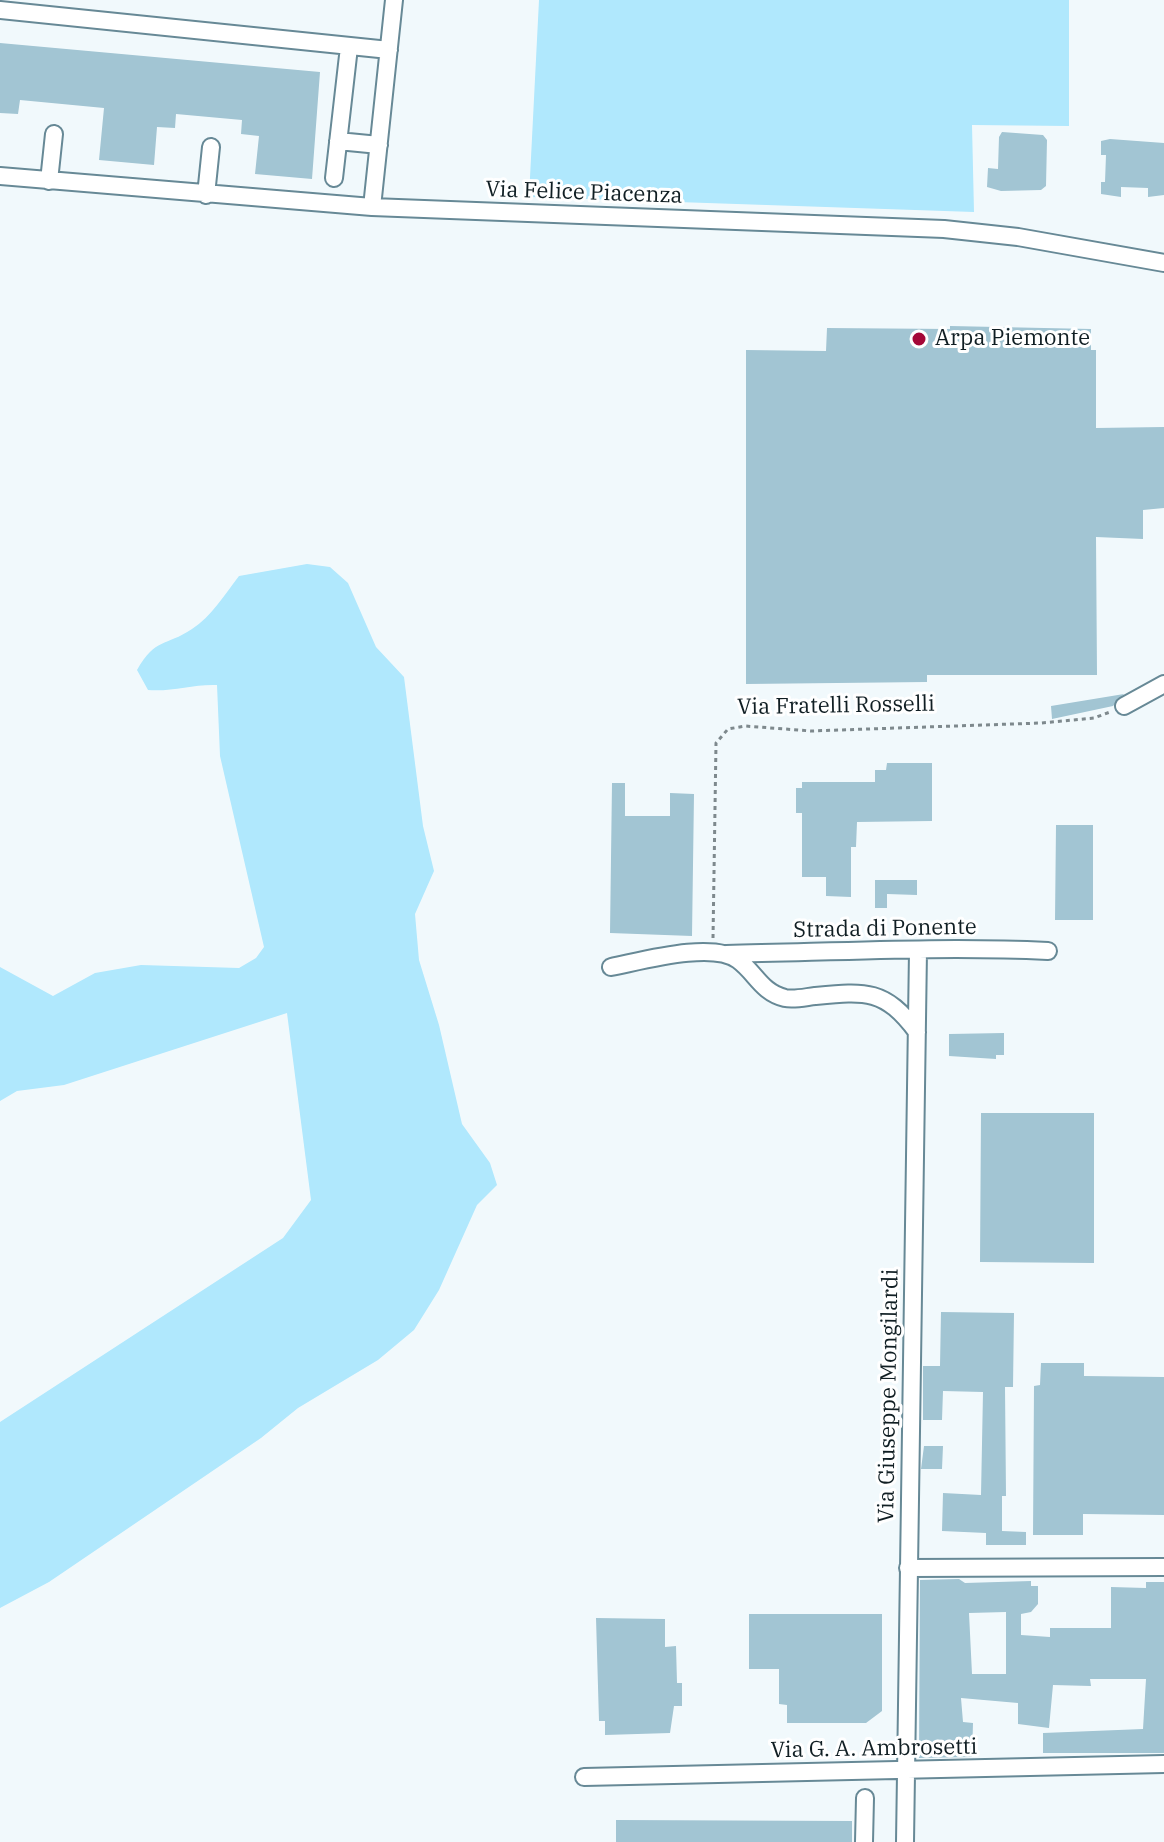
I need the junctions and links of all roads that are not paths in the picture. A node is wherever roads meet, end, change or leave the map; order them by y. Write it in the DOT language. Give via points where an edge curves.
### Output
graph roads {
  1 [pos="394,0"];
  2 [pos="0,10"];
  3 [pos="349,47"];
  4 [pos="389,50"];
  5 [pos="54,134"];
  6 [pos="338,141"];
  7 [pos="379,145"];
  8 [pos="211,147"];
  9 [pos="0,176"];
  10 [pos="334,178"];
  11 [pos="49,181"];
  12 [pos="206,195"];
  13 [pos="372,207"];
  14 [pos="1164,263"];
  15 [pos="1164,684"];
  16 [pos="1124,706"];
  17 [pos="918,951"];
  18 [pos="1048,951"];
  19 [pos="718,954"];
  20 [pos="611,967"];
  21 [pos="917,1032"];
  22 [pos="1164,1567"];
  23 [pos="908,1568"];
  24 [pos="1164,1764"];
  25 [pos="906,1770"];
  26 [pos="584,1777"];
  27 [pos="865,1798"];
  28 [pos="864,1842"];
  29 [pos="905,1842"];
  1 -- 4 [label="street"];
  2 -- 3 [label="street"];
  3 -- 4 [label="street"];
  3 -- 6 [label="street"];
  4 -- 7 [label="street"];
  5 -- 11 [label="street"];
  6 -- 7 [label="street"];
  6 -- 10 [label="street"];
  7 -- 13 [label="street"];
  8 -- 12 [label="street"];
  9 -- 11 [label="street, Via Felice Piacenza"];
  11 -- 12 [label="street, Via Felice Piacenza"];
  12 -- 13 [label="street, Via Felice Piacenza"];
  13 -- 14 [label="street, Via Felice Piacenza" via="944,229"];
  15 -- 16 [label="street"];
  17 -- 18 [label="street, Strada di Ponente"];
  17 -- 19 [label="street, Strada di Ponente"];
  17 -- 21 [label="street, Via Giuseppe Mongilardi"];
  19 -- 20 [label="street, Strada di Ponente"];
  19 -- 21 [label="street" via="738,960 768,992 789,999 852,993 879,997 899,1008"];
  21 -- 23 [label="street, Via Giuseppe Mongilardi"];
  22 -- 23 [label="street"];
  23 -- 25 [label="street, Via Giuseppe Mongilardi"];
  24 -- 25 [label="street, Via G. A. Ambrosetti"];
  25 -- 26 [label="street, Via G. A. Ambrosetti"];
  25 -- 29 [label="street, Via Giuseppe Mongilardi"];
  27 -- 28 [label="street"];
}
